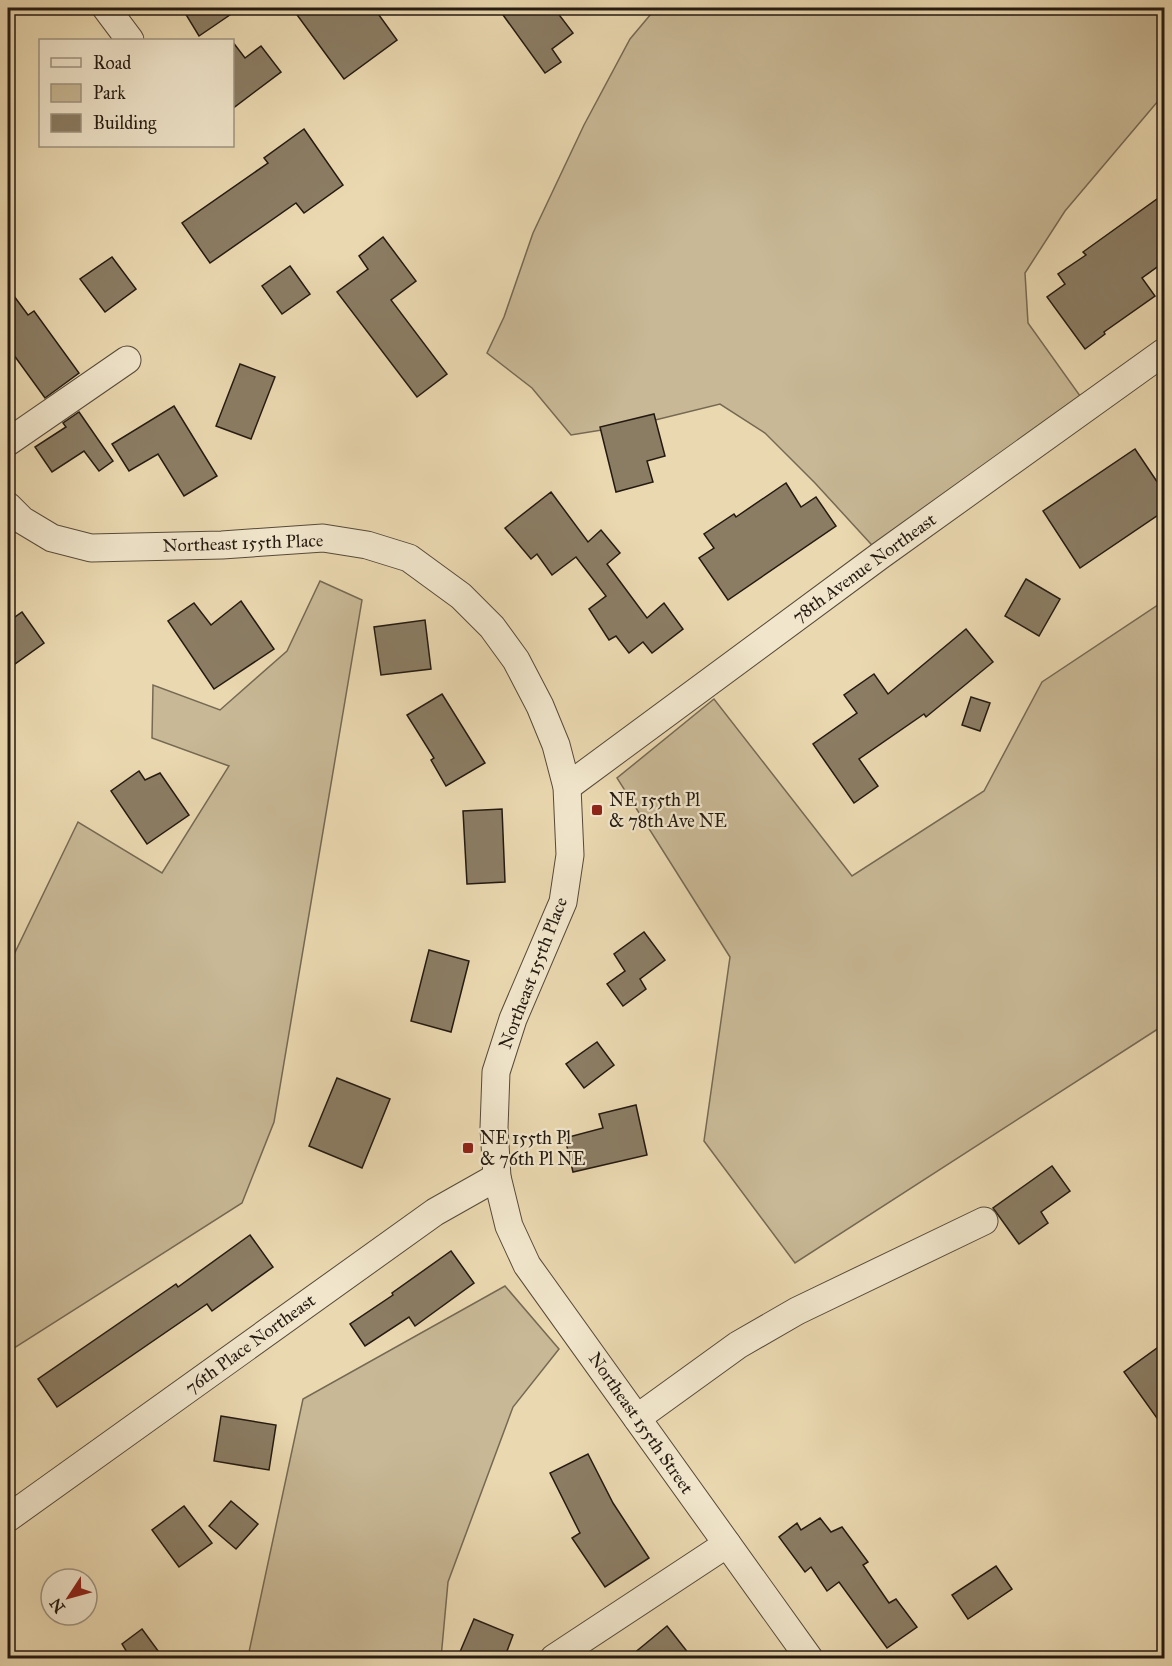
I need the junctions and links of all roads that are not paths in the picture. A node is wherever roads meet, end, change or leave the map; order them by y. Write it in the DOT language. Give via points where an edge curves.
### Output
graph roads {
  1 [pos="106,8"];
  2 [pos="129,39"];
  3 [pos="1164,352"];
  4 [pos="127,360"];
  5 [pos="8,442"];
  6 [pos="8,506"];
  7 [pos="567,788"];
  8 [pos="497,1177"];
  9 [pos="984,1221"];
  10 [pos="637,1418"];
  11 [pos="8,1518"];
  12 [pos="727,1544"];
  13 [pos="554,1659"];
  14 [pos="808,1659"];
  1 -- 2 [label="street"];
  3 -- 7 [label="street, 78th Avenue Northeast"];
  4 -- 5 [label="street"];
  6 -- 7 [label="street, Northeast 155th Place" via="22,520 52,538 91,548 323,538 367,545 409,558 461,596 492,627 516,660 556,745"];
  7 -- 8 [label="street, Northeast 155th Place" via="570,855 563,902 513,1019 496,1072"];
  8 -- 10 [label="street, Northeast 155th Street" via="509,1226 527,1265"];
  8 -- 11 [label="street, 76th Place Northeast" via="435,1212"];
  9 -- 10 [label="street" via="797,1311 738,1345"];
  10 -- 12 [label="street, Northeast 155th Street"];
  12 -- 13 [label="street"];
  12 -- 14 [label="street, Northeast 155th Street"];
}
